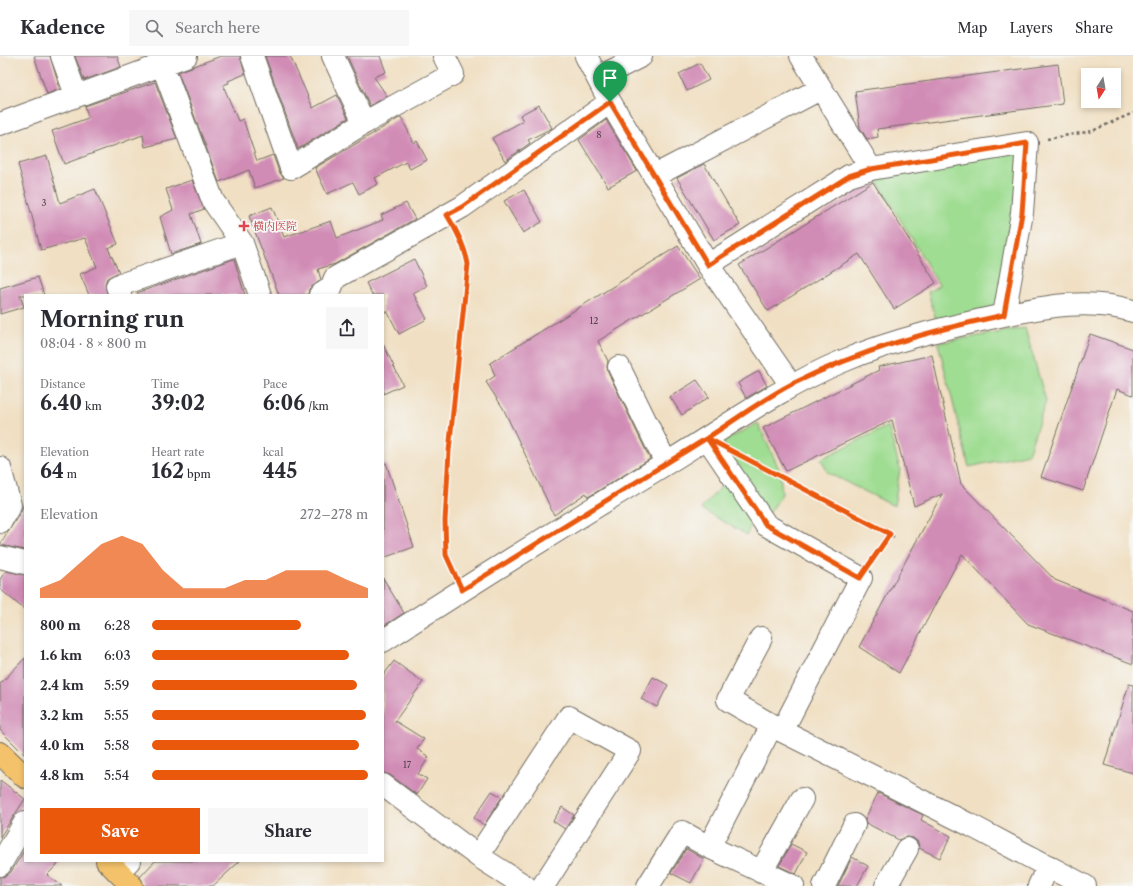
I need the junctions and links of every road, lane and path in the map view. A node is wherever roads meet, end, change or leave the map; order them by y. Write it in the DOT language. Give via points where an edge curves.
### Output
graph roads {
  1 [pos="62,56"];
  2 [pos="186,56"];
  3 [pos="252,56"];
  4 [pos="333,56"];
  5 [pos="444,56"];
  6 [pos="586,56"];
  7 [pos="641,56"];
  8 [pos="801,56"];
  9 [pos="160,60"];
  10 [pos="598,78"];
  11 [pos="820,89"];
  12 [pos="76,95"];
  13 [pos="610,102"];
  14 [pos="1133,113"];
  15 [pos="364,123"];
  16 [pos="0,124"];
  17 [pos="1027,143"];
  18 [pos="871,169"];
  19 [pos="654,176"];
  20 [pos="447,215"];
  21 [pos="242,243"];
  22 [pos="708,265"];
  23 [pos="120,294"];
  24 [pos="260,294"];
  25 [pos="322,294"];
  26 [pos="1133,311"];
  27 [pos="1004,315"];
  28 [pos="620,367"];
  29 [pos="791,385"];
  30 [pos="707,438"];
  31 [pos="742,456"];
  32 [pos="666,463"];
  33 [pos="0,468"];
  34 [pos="0,522"];
  35 [pos="890,534"];
  36 [pos="896,538"];
  37 [pos="0,556"];
  38 [pos="24,563"];
  39 [pos="860,578"];
  40 [pos="462,590"];
  41 [pos="760,638"];
  42 [pos="384,640"];
  43 [pos="777,728"];
  44 [pos="0,753"];
  45 [pos="24,776"];
  46 [pos="384,786"];
  47 [pos="802,798"];
  48 [pos="24,824"];
  49 [pos="854,825"];
  50 [pos="709,846"];
  51 [pos="907,849"];
  52 [pos="478,856"];
  53 [pos="0,865"];
  54 [pos="1048,866"];
  55 [pos="761,872"];
  56 [pos="525,886"];
  57 [pos="543,886"];
  58 [pos="648,886"];
  59 [pos="793,886"];
  60 [pos="824,886"];
  61 [pos="886,886"];
  62 [pos="1039,886"];
  63 [pos="1085,886"];
  1 -- 12 [label="street"];
  2 -- 9 [label="street"];
  3 -- 15 [label="street" via="291,168"];
  4 -- 15 [label="street"];
  5 -- 15 [label="street" via="453,74"];
  6 -- 10 [label="street"];
  7 -- 10 [label="street"];
  8 -- 11 [label="street"];
  9 -- 12 [label="street"];
  9 -- 21 [label="street" via="213,201"];
  10 -- 13 [label="street"];
  11 -- 18 [label="street"];
  11 -- 19 [label="street"];
  12 -- 16 [label="street"];
  13 -- 19 [label="street"];
  13 -- 20 [label="street"];
  14 -- 17 [label="path" via="1092,131"];
  17 -- 18 [label="street"];
  17 -- 27 [label="street" via="1022,213"];
  18 -- 22 [label="street" via="849,176"];
  19 -- 22 [label="street"];
  20 -- 25 [label="street" via="335,278 331,288"];
  20 -- 40 [label="path" via="466,251 468,264 444,526 446,555"];
  21 -- 23 [label="street" via="117,286"];
  21 -- 24 [label="street"];
  22 -- 29 [label="street"];
  26 -- 27 [label="street" via="1073,303 1041,306"];
  27 -- 29 [label="street" via="883,345"];
  28 -- 32 [label="street"];
  29 -- 30 [label="street"];
  30 -- 32 [label="street"];
  30 -- 39 [label="street" via="766,525"];
  31 -- 35 [label="path"];
  32 -- 40 [label="street"];
  33 -- 34 [label="street" via="10,505"];
  35 -- 36 [label="path"];
  35 -- 39 [label="path"];
  37 -- 38 [label="street"];
  39 -- 43 [label="street"];
  40 -- 42 [label="street"];
  41 -- 43 [label="street" via="728,700"];
  43 -- 50 [label="street"];
  43 -- 54 [label="street"];
  44 -- 45 [label="main road"];
  46 -- 52 [label="street"];
  47 -- 55 [label="street"];
  48 -- 53 [label="street"];
  49 -- 60 [label="street"];
  50 -- 55 [label="street"];
  50 -- 58 [label="street" via="682,832"];
  51 -- 61 [label="street"];
  52 -- 56 [label="street"];
  52 -- 57 [label="street" via="569,717 630,751"];
  54 -- 62 [label="street"];
  54 -- 63 [label="street"];
  55 -- 59 [label="street"];
}
